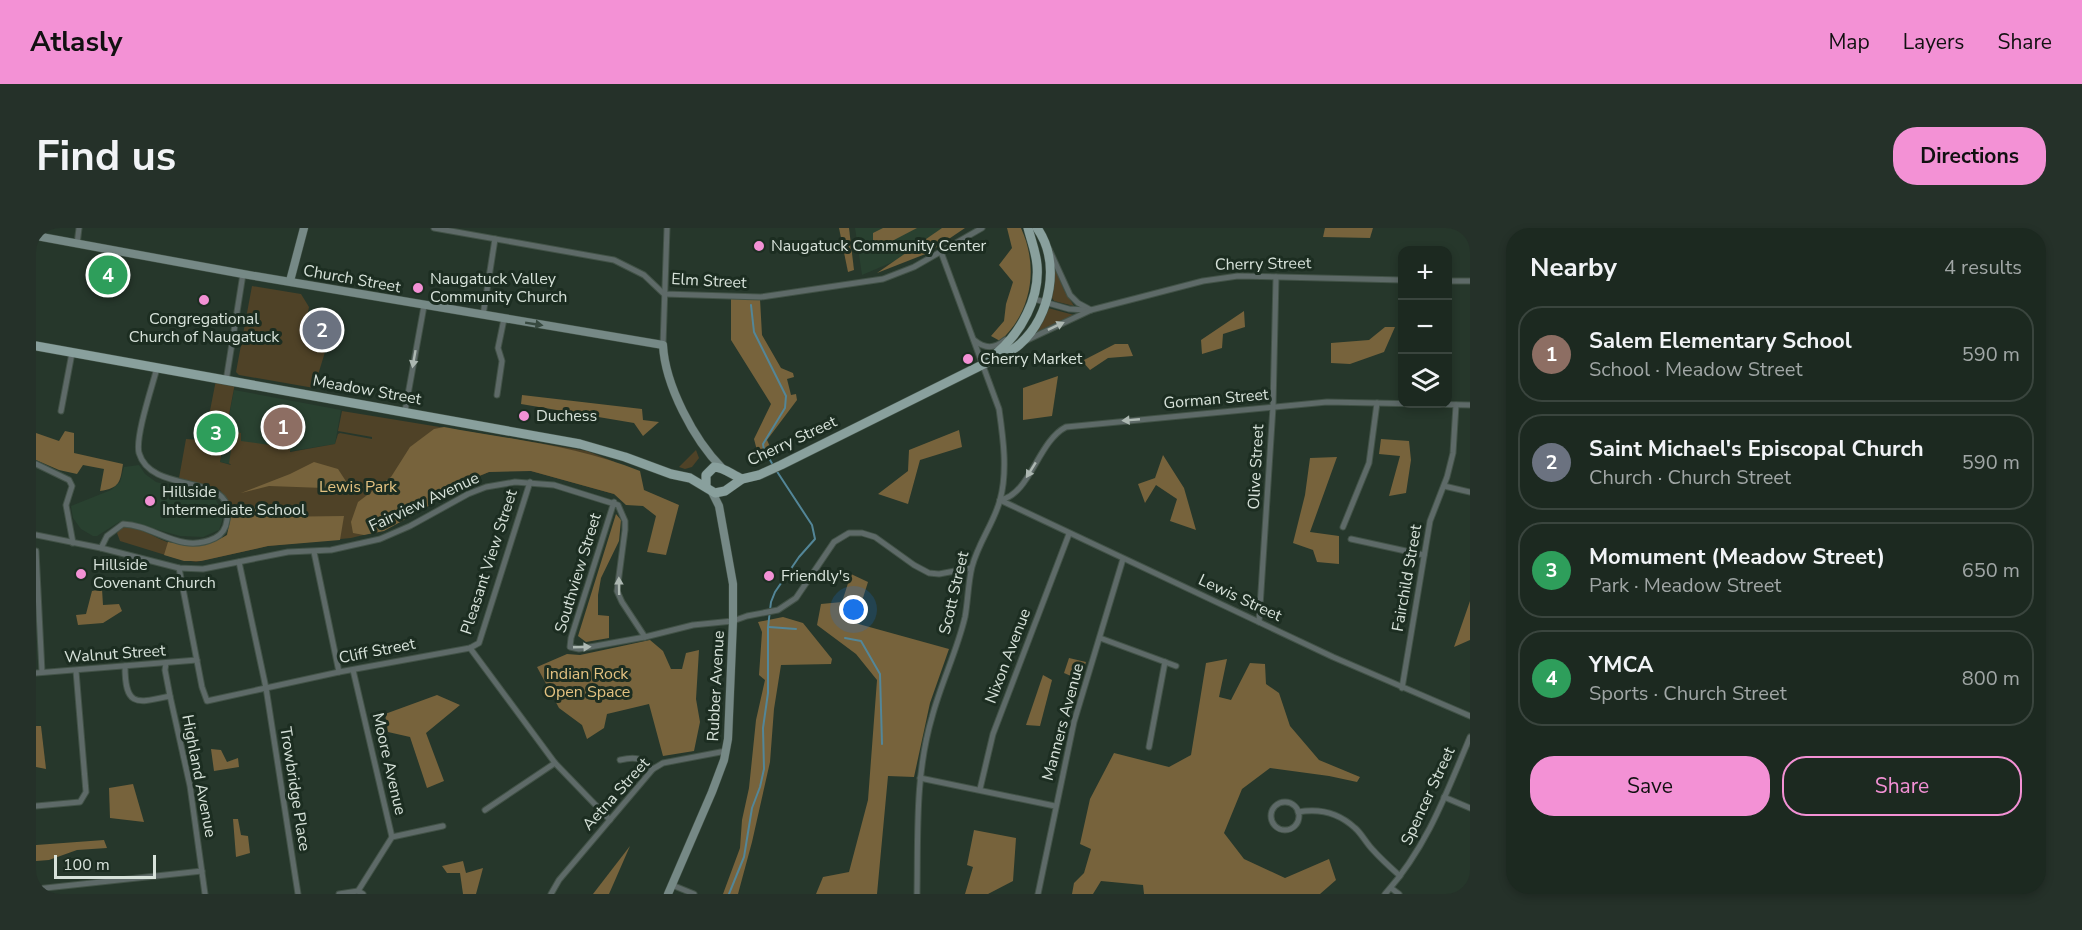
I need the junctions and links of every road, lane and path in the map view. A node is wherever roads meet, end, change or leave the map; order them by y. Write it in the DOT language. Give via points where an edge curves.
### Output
graph roads {
  1 [pos="79,228"];
  2 [pos="304,228"];
  3 [pos="434,228"];
  4 [pos="667,228"];
  5 [pos="982,228"];
  6 [pos="1028,228"];
  7 [pos="1037,228"];
  8 [pos="36,236"];
  9 [pos="495,239"];
  10 [pos="77,244"];
  11 [pos="1047,245"];
  12 [pos="941,252"];
  13 [pos="243,274"];
  14 [pos="1276,277"];
  15 [pos="1398,280"];
  16 [pos="290,281"];
  17 [pos="1452,281"];
  18 [pos="1470,281"];
  19 [pos="664,294"];
  20 [pos="1034,299"];
  21 [pos="1046,303"];
  22 [pos="424,306"];
  23 [pos="1091,310"];
  24 [pos="483,315"];
  25 [pos="504,319"];
  26 [pos="1016,331"];
  27 [pos="973,339"];
  28 [pos="1021,343"];
  29 [pos="663,345"];
  30 [pos="36,346"];
  31 [pos="72,353"];
  32 [pos="983,365"];
  33 [pos="157,368"];
  34 [pos="226,381"];
  35 [pos="497,395"];
  36 [pos="1377,403"];
  37 [pos="1456,405"];
  38 [pos="1470,405"];
  39 [pos="1273,407"];
  40 [pos="61,411"];
  41 [pos="405,411"];
  42 [pos="708,454"];
  43 [pos="36,464"];
  44 [pos="726,471"];
  45 [pos="707,473"];
  46 [pos="690,478"];
  47 [pos="742,479"];
  48 [pos="530,482"];
  49 [pos="1444,486"];
  50 [pos="727,489"];
  51 [pos="709,490"];
  52 [pos="1470,492"];
  53 [pos="1000,500"];
  54 [pos="614,502"];
  55 [pos="719,506"];
  56 [pos="1343,527"];
  57 [pos="1069,534"];
  58 [pos="36,535"];
  59 [pos="1351,539"];
  60 [pos="73,543"];
  61 [pos="101,548"];
  62 [pos="36,551"];
  63 [pos="314,552"];
  64 [pos="1424,555"];
  65 [pos="1123,559"];
  66 [pos="239,562"];
  67 [pos="180,568"];
  68 [pos="971,568"];
  69 [pos="37,602"];
  70 [pos="733,621"];
  71 [pos="1260,622"];
  72 [pos="645,637"];
  73 [pos="1100,638"];
  74 [pos="470,648"];
  75 [pos="197,660"];
  76 [pos="1165,662"];
  77 [pos="166,663"];
  78 [pos="125,666"];
  79 [pos="1176,666"];
  80 [pos="353,670"];
  81 [pos="76,671"];
  82 [pos="39,672"];
  83 [pos="339,672"];
  84 [pos="266,688"];
  85 [pos="1402,688"];
  86 [pos="170,696"];
  87 [pos="1470,716"];
  88 [pos="1470,737"];
  89 [pos="1149,747"];
  90 [pos="726,751"];
  91 [pos="620,760"];
  92 [pos="555,763"];
  93 [pos="653,769"];
  94 [pos="920,778"];
  95 [pos="980,789"];
  96 [pos="1444,797"];
  97 [pos="36,806"];
  98 [pos="1055,806"];
  99 [pos="1470,808"];
  100 [pos="485,810"];
  101 [pos="1298,812"];
  102 [pos="610,820"];
  103 [pos="443,826"];
  104 [pos="392,837"];
  105 [pos="202,871"];
  106 [pos="1400,876"];
  107 [pos="672,885"];
  108 [pos="1391,888"];
  109 [pos="36,889"];
  110 [pos="361,893"];
  111 [pos="205,894"];
  112 [pos="298,894"];
  113 [pos="339,894"];
  114 [pos="551,894"];
  115 [pos="668,894"];
  116 [pos="694,894"];
  117 [pos="917,894"];
  118 [pos="1038,894"];
  119 [pos="1385,894"];
  120 [pos="1400,894"];
  1 -- 10 [label="street"];
  2 -- 16 [label="street"];
  3 -- 9 [label="street, Elm Street"];
  4 -- 19 [label="street"];
  5 -- 12 [label="street, Elm Street"];
  6 -- 20 [label="main road, Cherry Street" via="1037,265"];
  7 -- 11 [label="main road, Cherry Street"];
  8 -- 10 [label="street, Church Street"];
  9 -- 19 [label="street, Elm Street" via="614,260 644,275"];
  9 -- 24 [label="street"];
  10 -- 13 [label="street, Church Street"];
  11 -- 21 [label="main road, Cherry Street" via="1050,280"];
  11 -- 23 [label="street, Cherry Street" via="1070,295"];
  12 -- 19 [label="street, Elm Street" via="884,279 761,297"];
  12 -- 27 [label="street, Scott Street"];
  13 -- 16 [label="street, Church Street"];
  13 -- 34 [label="street"];
  14 -- 15 [label="street, Cherry Street"];
  14 -- 23 [label="street, Cherry Street" via="1214,279"];
  14 -- 39 [label="street, Olive Street"];
  16 -- 22 [label="street, Church Street"];
  17 -- 18 [label="street"];
  19 -- 29 [label="street"];
  20 -- 21 [label="street, Cherry Street"];
  20 -- 26 [label="main road, Cherry Street"];
  21 -- 23 [label="street, Cherry Street"];
  21 -- 28 [label="main road, Cherry Street"];
  22 -- 24 [label="street, Church Street"];
  22 -- 41 [label="street, one-way"];
  28 -- 23 [label="street, Cherry Street, one-way"];
  24 -- 25 [label="street, Church Street"];
  25 -- 29 [label="street, Church Street, one-way"];
  25 -- 35 [label="street" via="498,348 502,361"];
  26 -- 27 [label="street" via="993,347"];
  26 -- 32 [label="main road, Cherry Street"];
  27 -- 32 [label="street, Scott Street"];
  28 -- 32 [label="main road, Cherry Street"];
  29 -- 42 [label="street" via="672,387"];
  30 -- 31 [label="main road, Meadow Street"];
  31 -- 33 [label="main road, Meadow Street"];
  31 -- 40 [label="street"];
  32 -- 47 [label="main road, Cherry Street" via="781,465"];
  32 -- 53 [label="street, Scott Street" via="999,408 1003,483"];
  33 -- 34 [label="main road, Meadow Street"];
  33 -- 61 [label="street" via="138,450 142,460 158,476 221,495 228,509 226,526 215,538 196,543 123,524 107,536"];
  34 -- 41 [label="main road, Meadow Street"];
  36 -- 37 [label="street, Gorman Street"];
  36 -- 39 [label="street, Gorman Street"];
  36 -- 56 [label="street" via="1369,463"];
  37 -- 38 [label="street, Gorman Street"];
  37 -- 49 [label="street, Fairchild Street" via="1453,453"];
  39 -- 53 [label="street, Gorman Street, one-way" via="1066,427 1050,438 1014,494"];
  39 -- 71 [label="street, Olive Street"];
  41 -- 46 [label="main road, Meadow Street" via="580,444"];
  42 -- 44 [label="street"];
  42 -- 45 [label="street"];
  43 -- 60 [label="street" via="69,480 72,486 66,506"];
  44 -- 45 [label="main road" via="714,467"];
  44 -- 47 [label="main road, Cherry Street"];
  44 -- 50 [label="main road" via="731,480"];
  45 -- 46 [label="main road, Meadow Street"];
  45 -- 51 [label="main road"];
  46 -- 51 [label="main road, Meadow Street"];
  47 -- 50 [label="main road, Cherry Street"];
  48 -- 54 [label="street, Fairview Avenue"];
  48 -- 63 [label="street, Fairview Avenue" via="486,487 380,539"];
  48 -- 74 [label="street, Pleasant View Street" via="479,643"];
  49 -- 52 [label="street"];
  49 -- 64 [label="street, Fairchild Street" via="1430,521"];
  50 -- 51 [label="main road" via="718,493"];
  50 -- 55 [label="street"];
  51 -- 55 [label="street, Rubber Avenue"];
  53 -- 57 [label="street, Lewis Street"];
  53 -- 68 [label="street, Scott Street"];
  72 -- 54 [label="street, one-way" via="617,591 625,521"];
  54 -- 72 [label="street, Southview Street, one-way" via="570,647 579,649"];
  55 -- 70 [label="street, Rubber Avenue" via="733,584"];
  57 -- 65 [label="street, Lewis Street"];
  57 -- 95 [label="street, Nixon Avenue" via="993,734"];
  58 -- 60 [label="street, Fairview Avenue"];
  59 -- 64 [label="street"];
  60 -- 61 [label="street, Fairview Avenue"];
  61 -- 67 [label="street, Fairview Avenue"];
  62 -- 69 [label="street"];
  63 -- 66 [label="street, Fairview Avenue" via="288,552"];
  63 -- 83 [label="street"];
  64 -- 85 [label="street, Fairchild Street"];
  65 -- 71 [label="street, Lewis Street"];
  65 -- 73 [label="street, Manners Avenue"];
  66 -- 67 [label="street, Fairview Avenue" via="203,569"];
  66 -- 84 [label="street, Trowbridge Place"];
  67 -- 75 [label="street, Cliff Street"];
  68 -- 70 [label="street" via="939,574 925,571 875,537 849,533 834,542 796,598 778,610"];
  68 -- 94 [label="street, Scott Street" via="965,618 931,717"];
  69 -- 82 [label="street"];
  70 -- 72 [label="street" via="693,625"];
  70 -- 90 [label="street, Rubber Avenue"];
  71 -- 85 [label="street, Lewis Street"];
  73 -- 76 [label="street"];
  73 -- 98 [label="street, Manners Avenue" via="1074,722"];
  74 -- 80 [label="street, Cliff Street"];
  74 -- 92 [label="street"];
  75 -- 77 [label="street, Walnut Street"];
  75 -- 84 [label="street, Cliff Street" via="207,701"];
  76 -- 79 [label="street"];
  76 -- 89 [label="street"];
  77 -- 78 [label="street, Walnut Street"];
  77 -- 86 [label="street, Highland Avenue"];
  78 -- 81 [label="street, Walnut Street"];
  78 -- 86 [label="street" via="128,691 135,700"];
  80 -- 83 [label="street, Cliff Street"];
  80 -- 104 [label="street, Moore Avenue"];
  81 -- 82 [label="street, Walnut Street"];
  81 -- 97 [label="street" via="86,792 80,802"];
  83 -- 84 [label="street, Cliff Street"];
  84 -- 112 [label="street, Trowbridge Place"];
  85 -- 87 [label="street, Lewis Street"];
  86 -- 105 [label="street, Highland Avenue"];
  88 -- 96 [label="street, Spencer Street"];
  90 -- 93 [label="street, Aetna Street" via="663,763"];
  90 -- 107 [label="street, Rubber Avenue"];
  91 -- 93 [label="street" via="639,758"];
  92 -- 100 [label="street"];
  92 -- 102 [label="street"];
  93 -- 102 [label="street, Aetna Street"];
  94 -- 95 [label="street"];
  94 -- 117 [label="street, Scott Street"];
  95 -- 98 [label="street"];
  96 -- 99 [label="street"];
  96 -- 106 [label="street, Spencer Street" via="1418,851"];
  98 -- 118 [label="street, Manners Avenue"];
  101 -- 101 [label="street" via="1293,804 1280,802 1271,812 1272,821 1277,828 1289,829 1298,820"];
  101 -- 106 [label="street" via="1329,812 1347,821"];
  102 -- 114 [label="street, Aetna Street"];
  103 -- 104 [label="street"];
  104 -- 110 [label="street, Moore Avenue"];
  105 -- 109 [label="street"];
  105 -- 111 [label="street, Highland Avenue"];
  106 -- 108 [label="street, Spencer Street"];
  107 -- 115 [label="street, Rubber Avenue"];
  107 -- 116 [label="street"];
  108 -- 119 [label="street, Spencer Street"];
  108 -- 120 [label="street"];
  110 -- 113 [label="street"];
}
